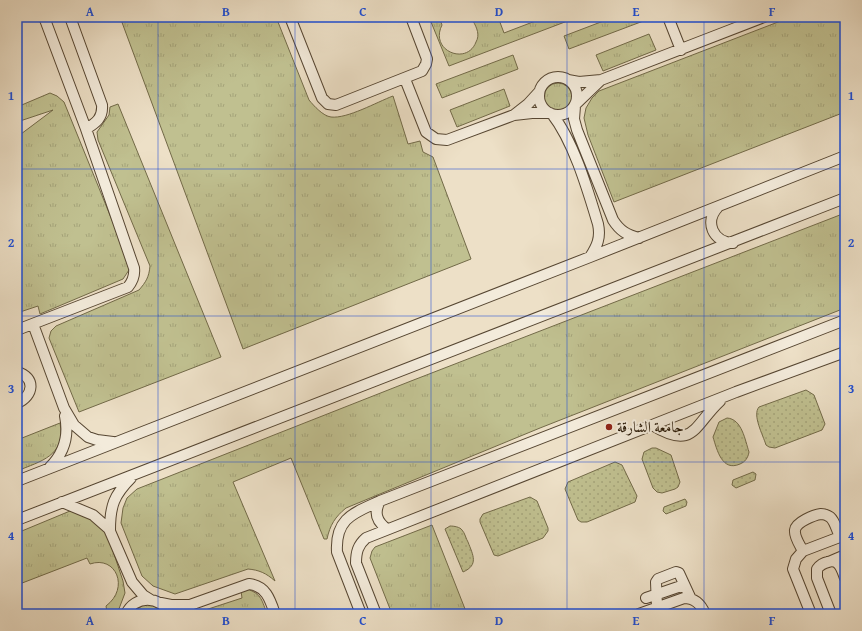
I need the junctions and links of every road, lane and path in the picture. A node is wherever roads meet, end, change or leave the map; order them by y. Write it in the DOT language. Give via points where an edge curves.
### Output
graph roads {
  1 [pos="44,17"];
  2 [pos="70,17"];
  3 [pos="290,17"];
  4 [pos="411,17"];
  5 [pos="668,17"];
  6 [pos="764,17"];
  7 [pos="681,50"];
  8 [pos="405,79"];
  9 [pos="568,80"];
  10 [pos="601,80"];
  11 [pos="539,92"];
  12 [pos="575,105"];
  13 [pos="551,114"];
  14 [pos="514,115"];
  15 [pos="86,129"];
  16 [pos="845,156"];
  17 [pos="599,187"];
  18 [pos="588,192"];
  19 [pos="845,198"];
  20 [pos="718,207"];
  21 [pos="639,238"];
  22 [pos="733,243"];
  23 [pos="590,257"];
  24 [pos="845,320"];
  25 [pos="33,324"];
  26 [pos="17,330"];
  27 [pos="845,352"];
  28 [pos="17,372"];
  29 [pos="726,396"];
  30 [pos="17,403"];
  31 [pos="64,408"];
  32 [pos="652,425"];
  33 [pos="116,442"];
  34 [pos="49,468"];
  35 [pos="134,475"];
  36 [pos="17,481"];
  37 [pos="380,501"];
  38 [pos="62,502"];
  39 [pos="17,520"];
  40 [pos="387,529"];
  41 [pos="110,530"];
  42 [pos="843,536"];
  43 [pos="803,551"];
  44 [pos="845,555"];
  45 [pos="831,561"];
  46 [pos="845,578"];
  47 [pos="132,582"];
  48 [pos="684,585"];
  49 [pos="651,597"];
  50 [pos="691,598"];
  51 [pos="150,600"];
  52 [pos="161,604"];
  53 [pos="190,604"];
  54 [pos="657,607"];
  55 [pos="128,611"];
  56 [pos="169,614"];
  57 [pos="180,614"];
  58 [pos="276,614"];
  59 [pos="361,614"];
  60 [pos="376,614"];
  61 [pos="639,614"];
  62 [pos="705,614"];
  63 [pos="811,614"];
  64 [pos="831,614"];
  1 -- 15 [label="street"];
  2 -- 15 [label="street" via="102,105 102,114 96,123"];
  3 -- 8 [label="street" via="322,98 328,104 336,105"];
  4 -- 8 [label="street" via="427,59 422,72"];
  5 -- 7 [label="street"];
  6 -- 7 [label="street"];
  7 -- 10 [label="street"];
  8 -- 14 [label="street" via="426,132 436,139 447,140"];
  9 -- 10 [label="street"];
  9 -- 11 [label="street" via="552,78 546,81"];
  9 -- 12 [label="street" via="577,93"];
  10 -- 12 [label="street"];
  11 -- 13 [label="street" via="540,102"];
  11 -- 14 [label="street"];
  12 -- 13 [label="street" via="565,114"];
  12 -- 17 [label="street" via="575,124"];
  13 -- 14 [label="street"];
  13 -- 18 [label="street" via="566,134"];
  15 -- 25 [label="street" via="134,268 134,275 128,287"];
  16 -- 20 [label="street"];
  17 -- 18 [label="street"];
  17 -- 21 [label="street" via="617,228"];
  18 -- 23 [label="street" via="600,232 599,241"];
  19 -- 22 [label="street"];
  20 -- 21 [label="street"];
  20 -- 22 [label="street" via="712,214 712,228 720,239"];
  21 -- 23 [label="street"];
  22 -- 35 [label="street"];
  23 -- 33 [label="street"];
  24 -- 37 [label="street"];
  25 -- 26 [label="street"];
  25 -- 31 [label="street"];
  27 -- 29 [label="street"];
  28 -- 30 [label="street" via="27,377 31,388 27,398"];
  29 -- 32 [label="street"];
  29 -- 32 [label="street" via="689,435 672,435"];
  31 -- 33 [label="street" via="80,431 97,440"];
  31 -- 34 [label="street" via="67,427 65,445"];
  32 -- 40 [label="street"];
  33 -- 34 [label="street"];
  34 -- 36 [label="street"];
  35 -- 38 [label="street"];
  35 -- 41 [label="street" via="115,498 110,517"];
  37 -- 40 [label="street" via="376,513 381,525"];
  37 -- 59 [label="street" via="352,514 341,527 336,544"];
  38 -- 39 [label="street"];
  38 -- 41 [label="street" via="93,515"];
  40 -- 60 [label="street" via="366,538 357,549 356,556 356,564"];
  41 -- 47 [label="street"];
  42 -- 43 [label="street"];
  42 -- 43 [label="street" via="832,520 825,514 820,514 800,522 795,530"];
  43 -- 63 [label="street" via="796,559 793,569"];
  44 -- 45 [label="street"];
  45 -- 46 [label="street" via="840,565"];
  45 -- 64 [label="street" via="820,565 816,573"];
  47 -- 51 [label="street"];
  47 -- 55 [label="street"];
  48 -- 49 [label="street"];
  48 -- 49 [label="street" via="679,573 676,572 657,580"];
  48 -- 50 [label="street"];
  49 -- 54 [label="street"];
  50 -- 54 [label="street" via="680,598"];
  50 -- 62 [label="street" via="700,604"];
  51 -- 52 [label="street"];
  51 -- 55 [label="street" via="136,603"];
  52 -- 53 [label="street"];
  52 -- 56 [label="street"];
  53 -- 57 [label="street"];
  53 -- 58 [label="street" via="255,584 265,591"];
  54 -- 61 [label="street"];
}
